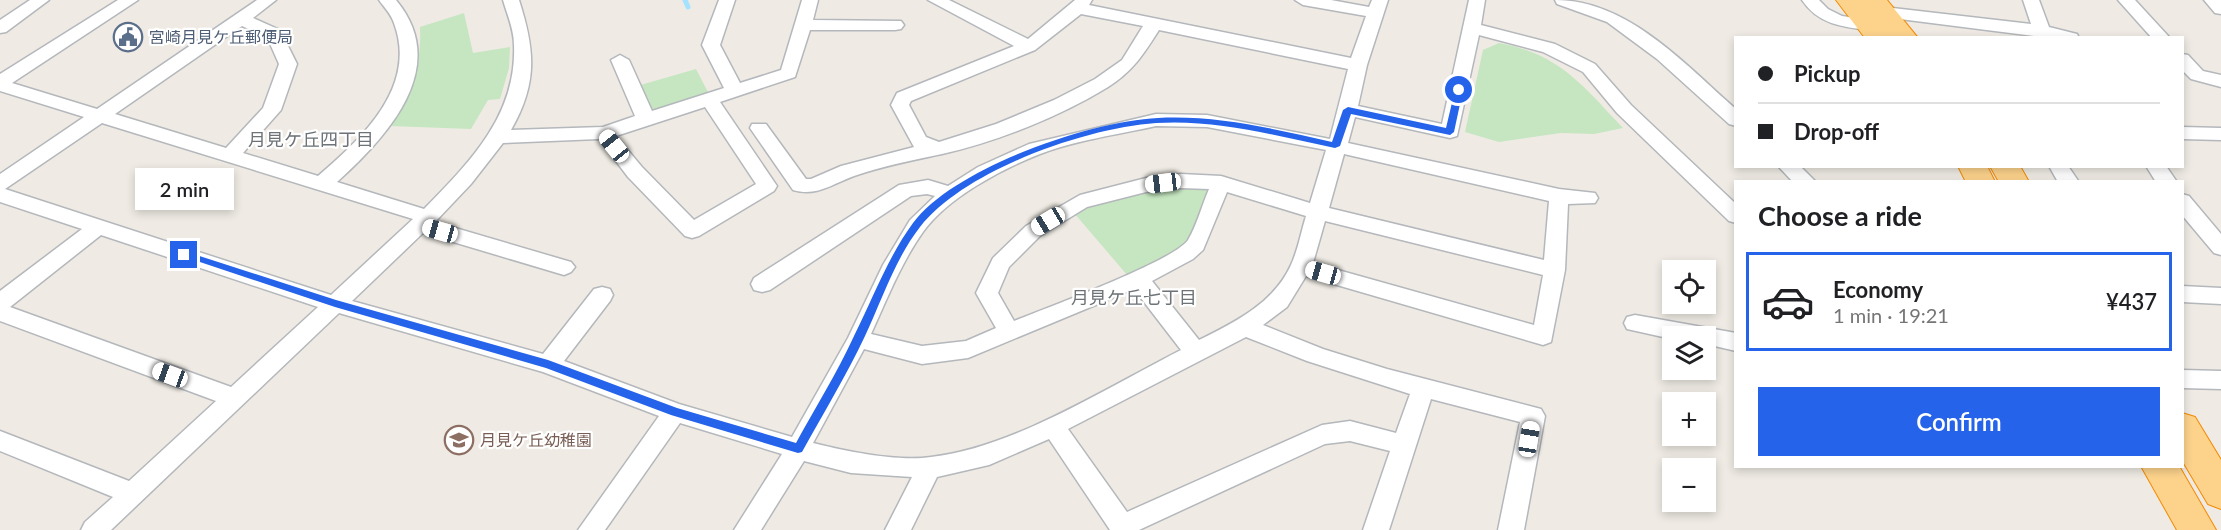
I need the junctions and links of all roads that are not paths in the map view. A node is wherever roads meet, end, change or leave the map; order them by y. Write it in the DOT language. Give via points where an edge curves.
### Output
graph roads {
  1 [pos="41,0"];
  2 [pos="130,0"];
  3 [pos="268,0"];
  4 [pos="387,0"];
  5 [pos="511,0"];
  6 [pos="727,0"];
  7 [pos="810,0"];
  8 [pos="936,0"];
  9 [pos="977,0"];
  10 [pos="1303,0"];
  11 [pos="1477,0"];
  12 [pos="1563,0"];
  13 [pos="1810,0"];
  14 [pos="1849,0"];
  15 [pos="2031,0"];
  16 [pos="2126,0"];
  17 [pos="2212,0"];
  18 [pos="1081,4"];
  19 [pos="1378,7"];
  20 [pos="2221,9"];
  21 [pos="964,15"];
  22 [pos="241,19"];
  23 [pos="1877,19"];
  24 [pos="804,25"];
  25 [pos="895,25"];
  26 [pos="1153,25"];
  27 [pos="0,28"];
  28 [pos="1473,28"];
  29 [pos="2042,30"];
  30 [pos="1902,36"];
  31 [pos="2064,36"];
  32 [pos="2160,36"];
  33 [pos="1029,46"];
  34 [pos="620,60"];
  35 [pos="2184,61"];
  36 [pos="1358,65"];
  37 [pos="2184,81"];
  38 [pos="2221,81"];
  39 [pos="0,83"];
  40 [pos="2221,90"];
  41 [pos="735,91"];
  42 [pos="709,99"];
  43 [pos="1348,110"];
  44 [pos="100,116"];
  45 [pos="645,117"];
  46 [pos="1734,118"];
  47 [pos="759,128"];
  48 [pos="604,133"];
  49 [pos="2184,133"];
  50 [pos="2221,134"];
  51 [pos="498,137"];
  52 [pos="1335,146"];
  53 [pos="927,148"];
  54 [pos="230,156"];
  55 [pos="1789,168"];
  56 [pos="1804,180"];
  57 [pos="1221,183"];
  58 [pos="0,184"];
  59 [pos="322,184"];
  60 [pos="950,194"];
  61 [pos="0,195"];
  62 [pos="1558,196"];
  63 [pos="1588,198"];
  64 [pos="2184,203"];
  65 [pos="1319,213"];
  66 [pos="1734,214"];
  67 [pos="424,221"];
  68 [pos="98,227"];
  69 [pos="2221,248"];
  70 [pos="564,267"];
  71 [pos="1301,267"];
  72 [pos="1554,270"];
  73 [pos="1138,279"];
  74 [pos="762,284"];
  75 [pos="2184,294"];
  76 [pos="602,295"];
  77 [pos="2221,296"];
  78 [pos="0,303"];
  79 [pos="335,304"];
  80 [pos="0,312"];
  81 [pos="1635,323"];
  82 [pos="1245,327"];
  83 [pos="1662,328"];
  84 [pos="1008,332"];
  85 [pos="1716,338"];
  86 [pos="858,339"];
  87 [pos="1734,342"];
  88 [pos="1195,351"];
  89 [pos="548,364"];
  90 [pos="2184,379"];
  91 [pos="2221,380"];
  92 [pos="1423,389"];
  93 [pos="234,398"];
  94 [pos="675,412"];
  95 [pos="1053,426"];
  96 [pos="2184,430"];
  97 [pos="0,441"];
  98 [pos="1404,445"];
  99 [pos="798,449"];
  100 [pos="929,468"];
  101 [pos="2160,468"];
  102 [pos="2221,493"];
  103 [pos="133,494"];
  104 [pos="94,530"];
  105 [pos="591,530"];
  106 [pos="747,530"];
  107 [pos="898,530"];
  108 [pos="1376,530"];
  109 [pos="1511,530"];
  110 [pos="2197,530"];
  1 -- 27 [label="street"];
  2 -- 39 [label="street"];
  3 -- 22 [label="street"];
  4 -- 59 [label="street" via="403,22 410,51 402,90 377,132"];
  5 -- 51 [label="street" via="523,43 522,80 512,116"];
  6 -- 41 [label="street" via="711,45"];
  7 -- 24 [label="street"];
  8 -- 21 [label="street"];
  9 -- 21 [label="street"];
  10 -- 19 [label="street"];
  11 -- 28 [label="street"];
  12 -- 46 [label="street" via="1612,18 1663,55"];
  13 -- 23 [label="street" via="1825,17 1836,21"];
  14 -- 23 [label="highway"];
  15 -- 29 [label="street"];
  16 -- 32 [label="street"];
  17 -- 20 [label="street"];
  18 -- 26 [label="street"];
  18 -- 33 [label="street"];
  19 -- 36 [label="street"];
  21 -- 33 [label="street"];
  22 -- 44 [label="street"];
  22 -- 54 [label="street" via="274,34 288,64 272,110"];
  23 -- 29 [label="street"];
  23 -- 30 [label="highway"];
  24 -- 25 [label="street"];
  24 -- 41 [label="street" via="789,73"];
  26 -- 36 [label="street"];
  26 -- 53 [label="street" via="1128,64 1101,83 1003,128 940,148"];
  28 -- 43 [label="street" via="1450,132"];
  28 -- 66 [label="street" via="1549,48 1589,68 1624,108"];
  29 -- 31 [label="street"];
  33 -- 53 [label="street" via="900,100 919,141"];
  34 -- 45 [label="street"];
  35 -- 38 [label="street" via="2197,75"];
  36 -- 43 [label="street"];
  37 -- 40 [label="street"];
  39 -- 44 [label="street"];
  41 -- 42 [label="street"];
  42 -- 45 [label="street"];
  42 -- 48 [label="street" via="767,186 692,231"];
  43 -- 52 [label="street"];
  44 -- 54 [label="street"];
  44 -- 58 [label="street"];
  45 -- 48 [label="street"];
  47 -- 53 [label="street" via="800,185 813,186 848,171"];
  48 -- 51 [label="street"];
  49 -- 50 [label="street"];
  51 -- 67 [label="street" via="477,167"];
  52 -- 60 [label="street" via="1263,130 1156,120 1036,148"];
  52 -- 62 [label="street"];
  52 -- 65 [label="street"];
  54 -- 59 [label="street"];
  55 -- 56 [label="street"];
  57 -- 65 [label="street"];
  57 -- 73 [label="street" via="1196,245"];
  57 -- 84 [label="street" via="1181,181 1080,202 1033,231 1000,263 987,293"];
  59 -- 67 [label="street"];
  60 -- 74 [label="street" via="928,188 906,190"];
  60 -- 86 [label="street" via="917,225 890,270"];
  61 -- 68 [label="street"];
  62 -- 63 [label="street"];
  62 -- 72 [label="street"];
  64 -- 69 [label="street"];
  65 -- 71 [label="street"];
  65 -- 72 [label="street"];
  67 -- 70 [label="street"];
  67 -- 79 [label="street"];
  68 -- 78 [label="street"];
  68 -- 79 [label="street"];
  71 -- 72 [label="street" via="1543,336"];
  71 -- 82 [label="street" via="1280,301"];
  73 -- 84 [label="street"];
  73 -- 88 [label="street"];
  75 -- 77 [label="street"];
  76 -- 89 [label="street"];
  79 -- 89 [label="street"];
  79 -- 93 [label="street"];
  80 -- 93 [label="street"];
  81 -- 83 [label="street"];
  82 -- 88 [label="street"];
  82 -- 92 [label="street" via="1295,350"];
  84 -- 86 [label="street" via="968,349 922,355"];
  85 -- 87 [label="street"];
  86 -- 99 [label="street"];
  88 -- 95 [label="street"];
  89 -- 94 [label="street"];
  90 -- 91 [label="street"];
  92 -- 98 [label="street"];
  92 -- 109 [label="street" via="1533,416"];
  93 -- 103 [label="street"];
  94 -- 99 [label="street"];
  94 -- 105 [label="street"];
  95 -- 98 [label="street" via="1122,526 1323,435 1350,431"];
  95 -- 100 [label="street" via="989,455"];
  96 -- 102 [label="highway"];
  97 -- 103 [label="street"];
  98 -- 108 [label="street"];
  99 -- 100 [label="street" via="851,463"];
  99 -- 106 [label="street"];
  100 -- 107 [label="street"];
  101 -- 110 [label="highway"];
  103 -- 104 [label="street"];
}
